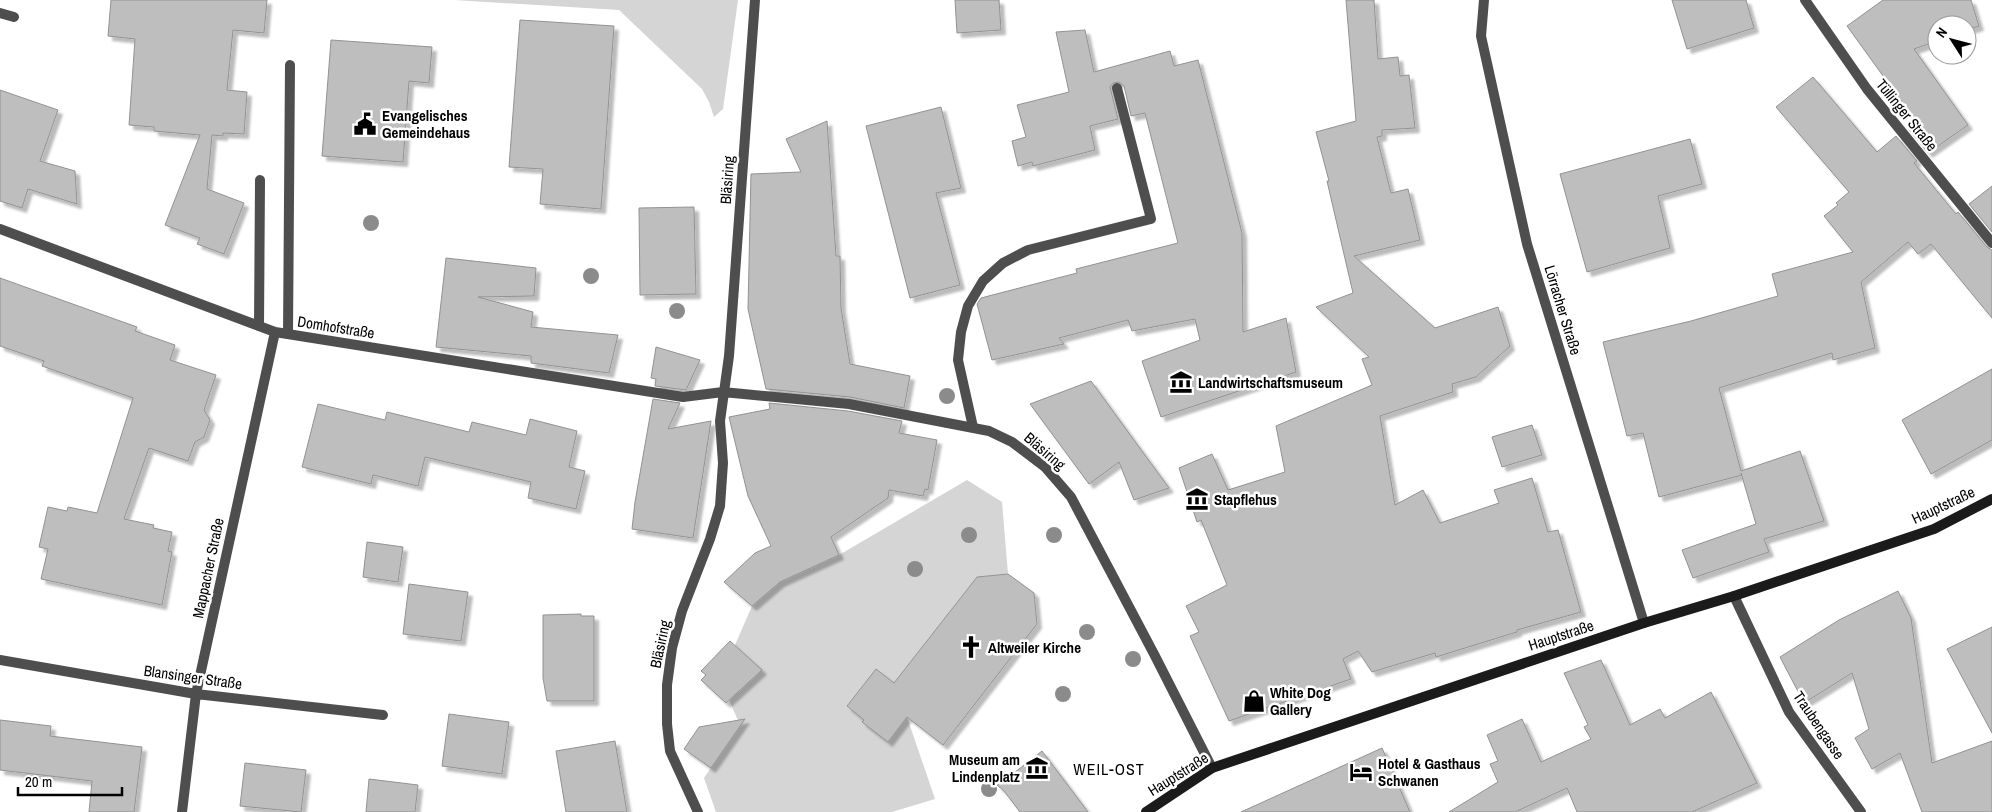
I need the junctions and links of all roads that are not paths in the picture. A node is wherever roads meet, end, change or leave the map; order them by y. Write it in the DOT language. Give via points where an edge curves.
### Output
graph roads {
  1 [pos="755,0"];
  2 [pos="1484,0"];
  3 [pos="1805,0"];
  4 [pos="0,13"];
  5 [pos="14,17"];
  6 [pos="290,65"];
  7 [pos="1117,88"];
  8 [pos="260,180"];
  9 [pos="0,229"];
  10 [pos="1992,244"];
  11 [pos="259,326"];
  12 [pos="275,332"];
  13 [pos="288,334"];
  14 [pos="723,392"];
  15 [pos="683,397"];
  16 [pos="972,427"];
  17 [pos="1992,498"];
  18 [pos="1734,596"];
  19 [pos="1644,623"];
  20 [pos="0,660"];
  21 [pos="196,694"];
  22 [pos="383,715"];
  23 [pos="1212,768"];
  24 [pos="182,812"];
  25 [pos="698,812"];
  26 [pos="1146,812"];
  27 [pos="1861,812"];
  1 -- 14 [label="street, Bläsiring" via="729,356"];
  2 -- 19 [label="street, Lörracher Straße" via="1481,36 1527,244"];
  3 -- 10 [label="street, Tüllinger Straße" via="1867,89"];
  4 -- 5 [label="street"];
  6 -- 13 [label="street"];
  7 -- 16 [label="street" via="1151,219 1028,250 1003,263 983,281 968,306 958,360"];
  8 -- 11 [label="street"];
  9 -- 11 [label="street, Domhofstraße"];
  11 -- 12 [label="street, Domhofstraße"];
  12 -- 13 [label="street, Domhofstraße"];
  12 -- 21 [label="street, Mappacher Straße"];
  13 -- 15 [label="street, Domhofstraße"];
  14 -- 15 [label="street, Bläsiring"];
  14 -- 16 [label="street, Bläsiring" via="849,404"];
  14 -- 25 [label="street, Bläsiring" via="720,506 682,611 667,685 666,724 670,751"];
  16 -- 23 [label="street, Bläsiring" via="989,430 1012,442 1045,467 1071,497"];
  17 -- 18 [label="street, Hauptstraße" via="1934,529"];
  18 -- 19 [label="street, Hauptstraße"];
  18 -- 27 [label="street, Traubengasse" via="1790,712"];
  19 -- 23 [label="street, Hauptstraße"];
  20 -- 21 [label="street, Blansinger Straße"];
  21 -- 22 [label="street, Blansinger Straße"];
  21 -- 24 [label="street, Mappacher Straße"];
  23 -- 26 [label="street, Hauptstraße"];
}
